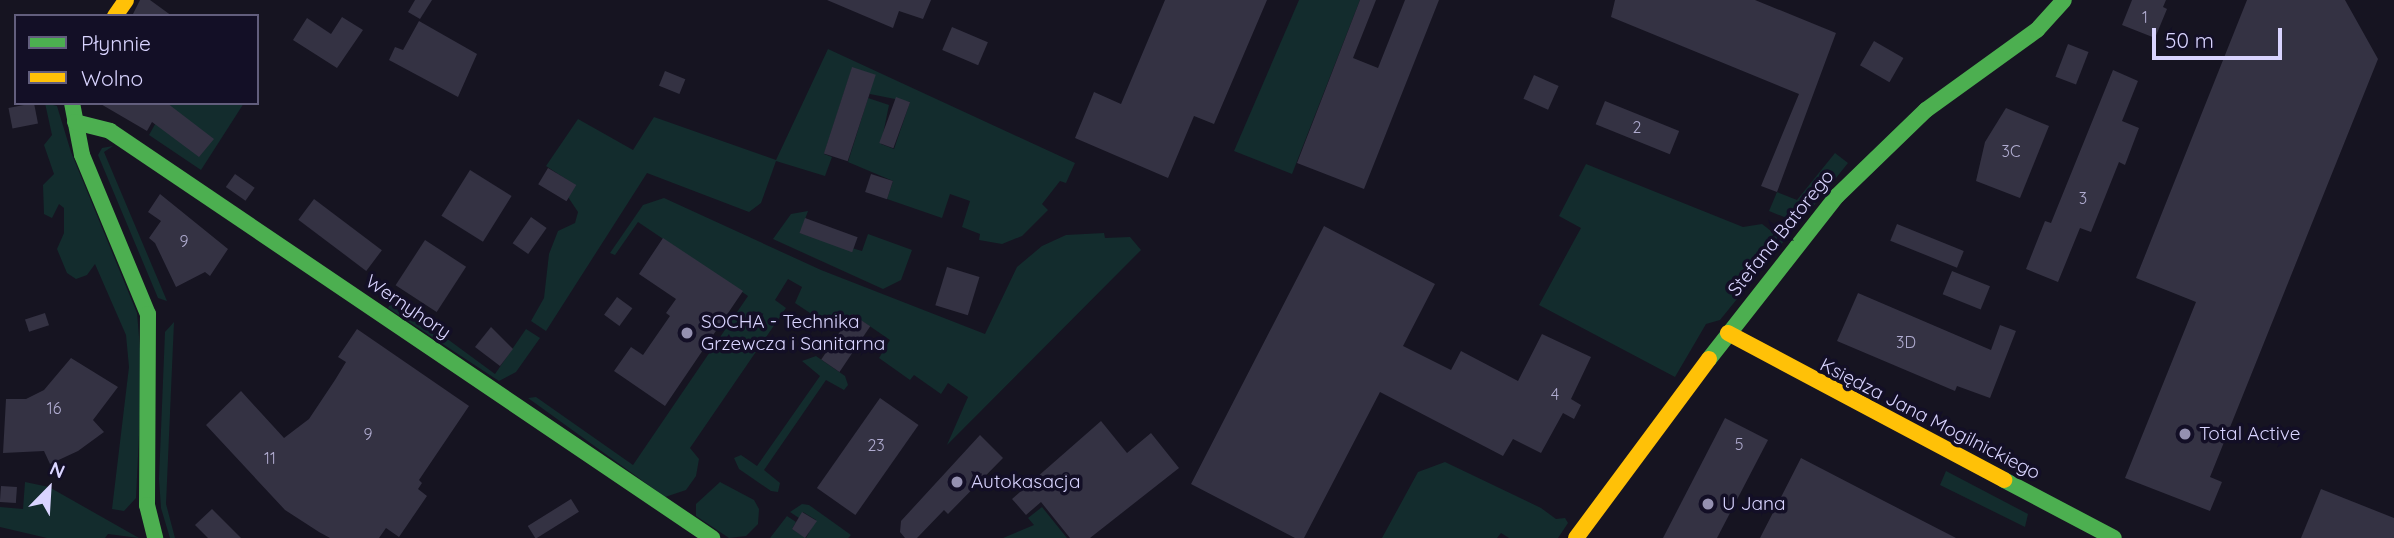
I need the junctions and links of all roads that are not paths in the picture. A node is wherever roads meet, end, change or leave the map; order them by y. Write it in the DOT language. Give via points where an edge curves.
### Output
graph roads {
  1 [pos="2064,0"];
  2 [pos="72,105"];
  3 [pos="75,122"];
  4 [pos="1728,333"];
  5 [pos="155,538"];
  6 [pos="712,538"];
  7 [pos="1576,538"];
  8 [pos="2114,538"];
  1 -- 4 [label="street, Stefana Batorego" via="2037,30 1926,110 1863,168"];
  2 -- 3 [label="street"];
  3 -- 5 [label="street" via="82,155 148,314 147,505"];
  3 -- 6 [label="street, Wernyhory" via="110,131"];
  4 -- 7 [label="street, Stefana Batorego"];
  4 -- 8 [label="street, Księdza Jana Mogilnickiego"];
}
